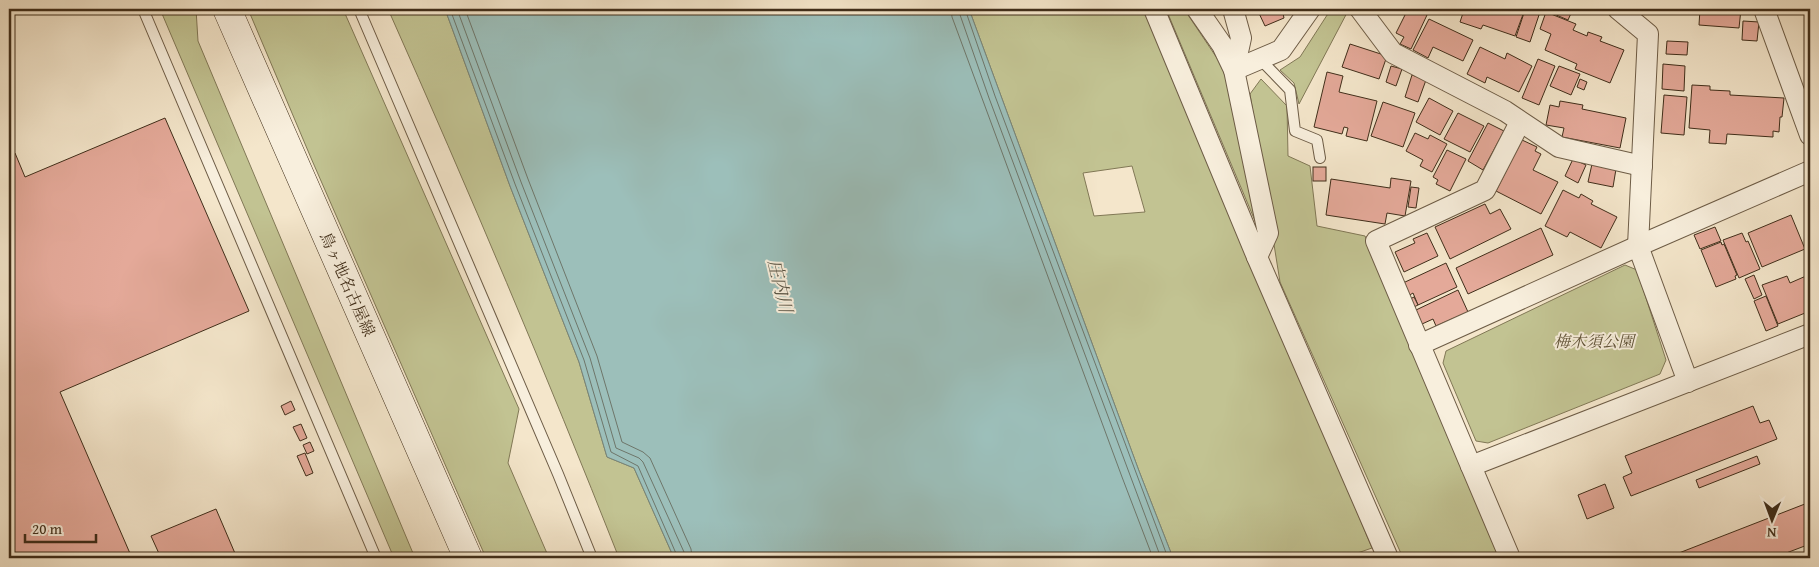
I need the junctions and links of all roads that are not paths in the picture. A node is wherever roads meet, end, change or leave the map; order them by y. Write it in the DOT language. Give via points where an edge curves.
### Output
graph roads {
  1 [pos="143,9"];
  2 [pos="227,9"];
  3 [pos="359,9"];
  4 [pos="1154,9"];
  5 [pos="1197,9"];
  6 [pos="1233,9"];
  7 [pos="1310,9"];
  8 [pos="1360,9"];
  9 [pos="1618,9"];
  10 [pos="1764,9"];
  11 [pos="1260,59"];
  12 [pos="1234,70"];
  13 [pos="1520,122"];
  14 [pos="1810,135"];
  15 [pos="1320,158"];
  16 [pos="1642,166"];
  17 [pos="1810,171"];
  18 [pos="1638,246"];
  19 [pos="1257,257"];
  20 [pos="1810,334"];
  21 [pos="1419,345"];
  22 [pos="1688,382"];
  23 [pos="1471,466"];
  24 [pos="376,558"];
  25 [pos="468,558"];
  26 [pos="592,558"];
  27 [pos="1388,558"];
  28 [pos="1510,558"];
  1 -- 24 [label="lane"];
  2 -- 25 [label="main road, 鳥ヶ地名古屋線"];
  3 -- 26 [label="lane"];
  4 -- 19 [label="street"];
  5 -- 12 [label="street" via="1222,45"];
  6 -- 12 [label="street" via="1241,38"];
  7 -- 11 [label="street" via="1281,50"];
  8 -- 13 [label="street" via="1394,53"];
  9 -- 16 [label="street" via="1648,34"];
  10 -- 14 [label="street"];
  11 -- 12 [label="street"];
  11 -- 15 [label="lane" via="1290,90 1295,131 1317,140"];
  12 -- 19 [label="street" via="1268,233"];
  13 -- 16 [label="street" via="1559,147"];
  13 -- 21 [label="street" via="1485,190 1376,242"];
  16 -- 18 [label="street"];
  17 -- 18 [label="street"];
  18 -- 21 [label="street"];
  18 -- 22 [label="street"];
  19 -- 27 [label="street"];
  20 -- 22 [label="street"];
  21 -- 23 [label="street"];
  22 -- 23 [label="street"];
  23 -- 28 [label="street"];
}
